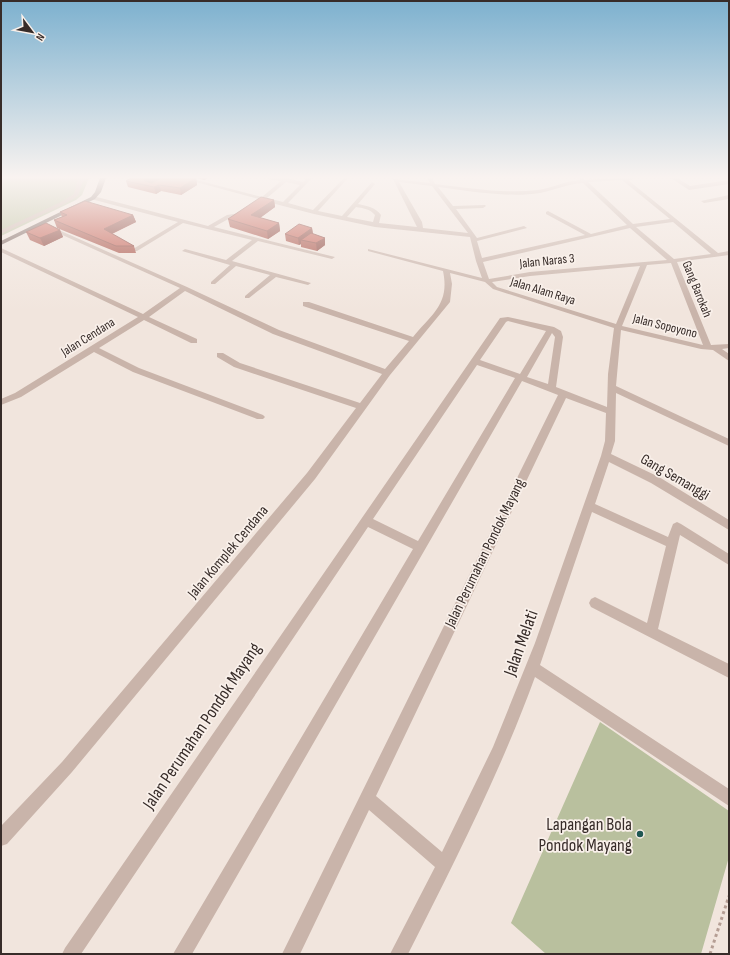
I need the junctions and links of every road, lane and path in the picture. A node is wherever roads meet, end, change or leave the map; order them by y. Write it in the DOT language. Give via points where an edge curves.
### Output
graph roads {
  1 [pos="20,223"];
  2 [pos="44,223"];
  3 [pos="180,223"];
  4 [pos="189,223"];
  5 [pos="218,223"];
  6 [pos="364,223"];
  7 [pos="419,223"];
  8 [pos="463,223"];
  9 [pos="566,223"];
  10 [pos="628,223"];
  11 [pos="657,223"];
  12 [pos="680,223"];
  13 [pos="1,224"];
  14 [pos="41,224"];
  15 [pos="375,225"];
  16 [pos="13,226"];
  17 [pos="632,226"];
  18 [pos="208,228"];
  19 [pos="524,228"];
  20 [pos="421,230"];
  21 [pos="1,232"];
  22 [pos="589,235"];
  23 [pos="474,238"];
  24 [pos="257,239"];
  25 [pos="1,243"];
  26 [pos="1,250"];
  27 [pos="135,250"];
  28 [pos="370,250"];
  29 [pos="185,251"];
  30 [pos="723,254"];
  31 [pos="332,257"];
  32 [pos="729,260"];
  33 [pos="479,261"];
  34 [pos="673,261"];
  35 [pos="227,262"];
  36 [pos="235,264"];
  37 [pos="645,264"];
  38 [pos="446,270"];
  39 [pos="274,274"];
  40 [pos="487,281"];
  41 [pos="213,283"];
  42 [pos="308,283"];
  43 [pos="185,288"];
  44 [pos="247,297"];
  45 [pos="306,304"];
  46 [pos="144,317"];
  47 [pos="618,327"];
  48 [pos="551,329"];
  49 [pos="414,340"];
  50 [pos="194,341"];
  51 [pos="729,346"];
  52 [pos="92,348"];
  53 [pos="712,348"];
  54 [pos="220,355"];
  55 [pos="729,358"];
  56 [pos="475,361"];
  57 [pos="388,373"];
  58 [pos="521,378"];
  59 [pos="612,388"];
  60 [pos="557,392"];
  61 [pos="1,402"];
  62 [pos="362,407"];
  63 [pos="612,412"];
  64 [pos="260,417"];
  65 [pos="729,443"];
  66 [pos="606,456"];
  67 [pos="589,506"];
  68 [pos="366,521"];
  69 [pos="729,525"];
  70 [pos="672,544"];
  71 [pos="420,547"];
  72 [pos="729,560"];
  73 [pos="595,603"];
  74 [pos="651,632"];
  75 [pos="532,667"];
  76 [pos="729,671"];
  77 [pos="729,798"];
  78 [pos="367,799"];
  79 [pos="1,838"];
  80 [pos="445,865"];
  81 [pos="729,896"];
  82 [pos="71,954"];
  83 [pos="182,954"];
  84 [pos="291,954"];
  85 [pos="399,954"];
  86 [pos="710,954"];
  1 -- 16 [label="street"];
  2 -- 14 [label="main road"];
  3 -- 27 [label="street"];
  4 -- 18 [label="street"];
  5 -- 18 [label="street"];
  6 -- 15 [label="street"];
  7 -- 20 [label="street"];
  8 -- 23 [label="street"];
  9 -- 22 [label="street"];
  10 -- 17 [label="street, Gang Barokah"];
  11 -- 17 [label="street"];
  12 -- 30 [label="street"];
  13 -- 16 [label="street"];
  14 -- 25 [label="main road"];
  14 -- 43 [label="street"];
  15 -- 20 [label="street"];
  16 -- 21 [label="street"];
  17 -- 22 [label="street"];
  17 -- 34 [label="street, Gang Barokah"];
  18 -- 24 [label="street"];
  19 -- 23 [label="street"];
  20 -- 23 [label="street"];
  22 -- 33 [label="street"];
  23 -- 33 [label="street"];
  24 -- 31 [label="street"];
  24 -- 35 [label="street"];
  26 -- 46 [label="street"];
  28 -- 38 [label="street, Jalan Naras 3"];
  29 -- 35 [label="street"];
  30 -- 32 [label="street"];
  30 -- 34 [label="street, Jalan Naras 3"];
  33 -- 40 [label="street"];
  34 -- 37 [label="street, Jalan Naras 3"];
  34 -- 53 [label="street, Gang Barokah"];
  35 -- 36 [label="street"];
  36 -- 39 [label="street"];
  36 -- 41 [label="street"];
  37 -- 40 [label="street, Jalan Naras 3" via="530,274"];
  37 -- 47 [label="street, Jalan Melati"];
  38 -- 40 [label="street, Jalan Naras 3"];
  38 -- 49 [label="street, Jalan Komplek Cendana" via="449,284 446,302"];
  39 -- 42 [label="street"];
  39 -- 44 [label="street"];
  40 -- 47 [label="street, Jalan Alam Raya" via="504,292"];
  43 -- 46 [label="street, Jalan Cendana"];
  43 -- 57 [label="street" via="276,332"];
  45 -- 49 [label="street"];
  46 -- 50 [label="street"];
  46 -- 52 [label="street, Jalan Cendana"];
  47 -- 53 [label="street, Jalan Sopoyono"];
  47 -- 59 [label="street, Jalan Melati"];
  48 -- 56 [label="street, Jalan Perumahan Pondok Mayang" via="503,320"];
  48 -- 58 [label="street"];
  48 -- 60 [label="street, Jalan Perumahan Pondok Mayang" via="558,333 559,337"];
  49 -- 57 [label="street, Jalan Komplek Cendana"];
  51 -- 53 [label="street, Jalan Sopoyono"];
  52 -- 61 [label="street, Jalan Cendana" via="18,395"];
  52 -- 64 [label="street" via="136,370"];
  53 -- 55 [label="street"];
  54 -- 62 [label="street" via="243,368"];
  56 -- 58 [label="street"];
  56 -- 68 [label="street, Jalan Perumahan Pondok Mayang"];
  57 -- 62 [label="street, Jalan Komplek Cendana"];
  58 -- 60 [label="street"];
  58 -- 71 [label="street"];
  59 -- 63 [label="street, Jalan Melati"];
  59 -- 65 [label="street"];
  60 -- 63 [label="street"];
  60 -- 78 [label="street, Jalan Perumahan Pondok Mayang"];
  62 -- 79 [label="street, Jalan Komplek Cendana" via="311,476 235,568 67,767"];
  63 -- 66 [label="street, Jalan Melati"];
  66 -- 67 [label="street, Jalan Melati"];
  66 -- 69 [label="street, Gang Semanggi" via="655,480"];
  67 -- 70 [label="street"];
  67 -- 75 [label="street, Jalan Melati"];
  68 -- 71 [label="street"];
  68 -- 82 [label="street, Jalan Perumahan Pondok Mayang"];
  70 -- 72 [label="street" via="677,527"];
  70 -- 74 [label="street"];
  71 -- 83 [label="street"];
  73 -- 74 [label="street"];
  74 -- 76 [label="street"];
  75 -- 77 [label="street"];
  75 -- 80 [label="street, Jalan Melati" via="498,752"];
  78 -- 80 [label="street"];
  78 -- 84 [label="street, Jalan Perumahan Pondok Mayang"];
  80 -- 85 [label="street, Jalan Melati"];
  81 -- 86 [label="path"];
}
